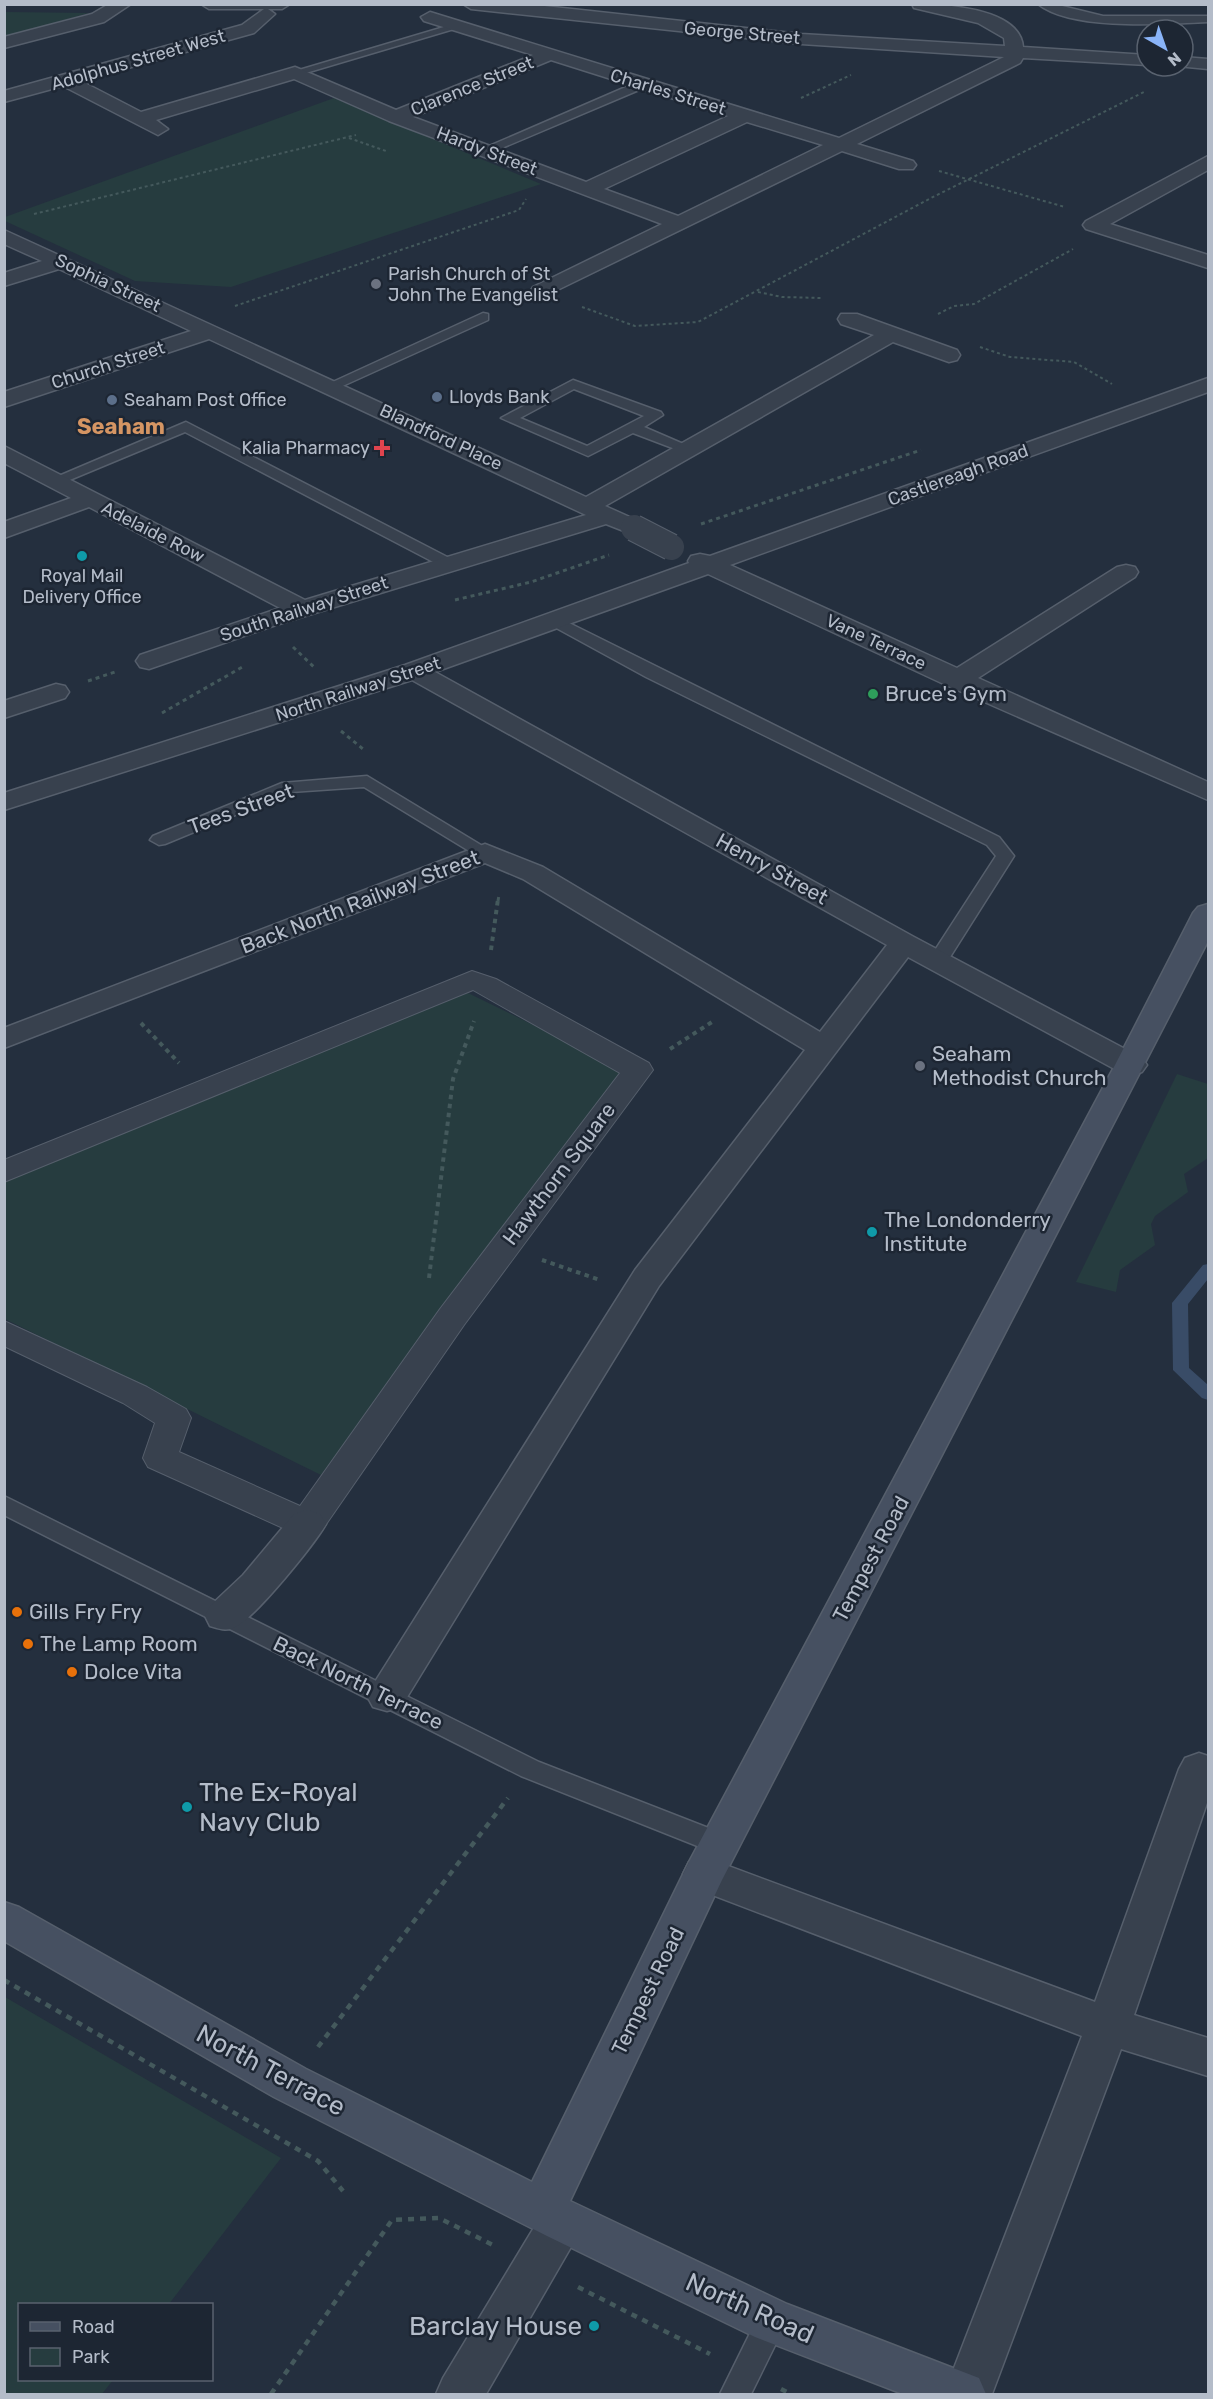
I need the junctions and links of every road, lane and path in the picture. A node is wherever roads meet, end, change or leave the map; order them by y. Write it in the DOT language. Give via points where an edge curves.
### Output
graph roads {
  1 [pos="123,4"];
  2 [pos="209,4"];
  3 [pos="471,4"];
  4 [pos="920,4"];
  5 [pos="1043,4"];
  6 [pos="274,9"];
  7 [pos="430,17"];
  8 [pos="1209,19"];
  9 [pos="458,26"];
  10 [pos="4,43"];
  11 [pos="1014,51"];
  12 [pos="548,55"];
  13 [pos="1135,59"];
  14 [pos="1198,63"];
  15 [pos="861,70"];
  16 [pos="295,73"];
  17 [pos="65,80"];
  18 [pos="642,84"];
  19 [pos="4,97"];
  20 [pos="396,117"];
  21 [pos="748,118"];
  22 [pos="139,119"];
  23 [pos="168,134"];
  24 [pos="839,146"];
  25 [pos="486,150"];
  26 [pos="1209,162"];
  27 [pos="906,165"];
  28 [pos="541,171"];
  29 [pos="968,179"];
  30 [pos="587,189"];
  31 [pos="27,215"];
  32 [pos="680,224"];
  33 [pos="1107,224"];
  34 [pos="4,236"];
  35 [pos="61,262"];
  36 [pos="1209,262"];
  37 [pos="4,280"];
  38 [pos="542,292"];
  39 [pos="483,317"];
  40 [pos="849,320"];
  41 [pos="190,321"];
  42 [pos="211,331"];
  43 [pos="894,336"];
  44 [pos="950,355"];
  45 [pos="1074,362"];
  46 [pos="331,386"];
  47 [pos="1209,386"];
  48 [pos="1102,388"];
  49 [pos="4,399"];
  50 [pos="632,428"];
  51 [pos="688,449"];
  52 [pos="924,449"];
  53 [pos="4,453"];
  54 [pos="55,481"];
  55 [pos="90,499"];
  56 [pos="596,511"];
  57 [pos="692,527"];
  58 [pos="4,531"];
  59 [pos="670,547"];
  60 [pos="615,553"];
  61 [pos="447,563"];
  62 [pos="708,565"];
  63 [pos="1126,572"];
  64 [pos="531,582"];
  65 [pos="302,609"];
  66 [pos="267,620"];
  67 [pos="555,621"];
  68 [pos="149,661"];
  69 [pos="248,664"];
  70 [pos="317,670"];
  71 [pos="414,671"];
  72 [pos="957,680"];
  73 [pos="56,692"];
  74 [pos="4,710"];
  75 [pos="157,716"];
  76 [pos="1209,792"];
  77 [pos="4,802"];
  78 [pos="159,840"];
  79 [pos="485,853"];
  80 [pos="1209,913"];
  81 [pos="904,943"];
  82 [pos="938,961"];
  83 [pos="486,985"];
  84 [pos="114,996"];
  85 [pos="745,1001"];
  86 [pos="4,1038"];
  87 [pos="824,1048"];
  88 [pos="1131,1065"];
  89 [pos="638,1070"];
  90 [pos="205,1089"];
  91 [pos="4,1172"];
  92 [pos="504,1248"];
  93 [pos="638,1293"];
  94 [pos="452,1317"];
  95 [pos="4,1332"];
  96 [pos="4,1504"];
  97 [pos="307,1524"];
  98 [pos="224,1616"];
  99 [pos="387,1696"];
  100 [pos="530,1769"];
  101 [pos="1199,1769"];
  102 [pos="712,1859"];
  103 [pos="4,1920"];
  104 [pos="4,1980"];
  105 [pos="1108,2026"];
  106 [pos="1209,2057"];
  107 [pos="290,2083"];
  108 [pos="343,2191"];
  109 [pos="553,2215"];
  110 [pos="537,2266"];
  111 [pos="772,2321"];
  112 [pos="741,2383"];
  113 [pos="271,2394"];
  114 [pos="460,2394"];
  115 [pos="791,2394"];
  116 [pos="962,2394"];
  117 [pos="968,2394"];
  1 -- 10 [label="street" via="98,18"];
  2 -- 6 [label="street"];
  3 -- 11 [label="street, George Street" via="801,39"];
  4 -- 11 [label="street" via="991,21 1013,38"];
  5 -- 8 [label="lane" via="1080,17 1100,19"];
  6 -- 17 [label="street, Adolphus Street West" via="248,29"];
  7 -- 9 [label="street, Charles Street"];
  9 -- 12 [label="street, Charles Street"];
  9 -- 16 [label="lane"];
  11 -- 13 [label="street, George Street"];
  11 -- 24 [label="street" via="1014,59"];
  12 -- 18 [label="street, Charles Street"];
  12 -- 20 [label="street, Clarence Street"];
  14 -- 29 [label="path"];
  15 -- 21 [label="path"];
  16 -- 20 [label="street, Hardy Street"];
  16 -- 22 [label="street"];
  17 -- 19 [label="street, Adolphus Street West"];
  17 -- 22 [label="street"];
  18 -- 21 [label="street, Charles Street"];
  18 -- 25 [label="lane"];
  20 -- 25 [label="street, Hardy Street"];
  20 -- 31 [label="path" via="349,138"];
  21 -- 24 [label="street, Charles Street"];
  21 -- 30 [label="street"];
  22 -- 23 [label="street"];
  24 -- 27 [label="street, Charles Street"];
  24 -- 32 [label="street"];
  25 -- 28 [label="street, Hardy Street"];
  26 -- 33 [label="street"];
  27 -- 29 [label="path"];
  28 -- 30 [label="street, Hardy Street"];
  28 -- 41 [label="path" via="519,210"];
  29 -- 33 [label="path"];
  29 -- 38 [label="path" via="698,322 635,326"];
  30 -- 32 [label="street, Hardy Street"];
  32 -- 38 [label="street"];
  33 -- 36 [label="street"];
  33 -- 43 [label="path" via="974,304 954,306"];
  34 -- 35 [label="street, Sophia Street"];
  35 -- 37 [label="street"];
  35 -- 41 [label="street, Sophia Street"];
  39 -- 46 [label="lane"];
  40 -- 43 [label="street"];
  41 -- 42 [label="street, Sophia Street"];
  42 -- 46 [label="street, Blandford Place"];
  42 -- 49 [label="street, Church Street"];
  43 -- 44 [label="street"];
  43 -- 51 [label="street, South Railway Street"];
  45 -- 48 [label="path" via="1113,384"];
  46 -- 56 [label="street, Blandford Place"];
  47 -- 62 [label="street, Castlereagh Road"];
  50 -- 50 [label="lane" via="588,452 508,418 573,384 656,415"];
  50 -- 51 [label="lane"];
  51 -- 56 [label="street, South Railway Street"];
  52 -- 57 [label="path"];
  53 -- 54 [label="street, Adelaide Row"];
  54 -- 55 [label="street, Adelaide Row"];
  54 -- 61 [label="lane" via="186,426"];
  55 -- 58 [label="street"];
  55 -- 65 [label="street, Adelaide Row"];
  56 -- 59 [label="street, Blandford Place, bridge"];
  56 -- 61 [label="street, South Railway Street"];
  59 -- 62 [label="street, Vane Terrace"];
  60 -- 64 [label="path"];
  61 -- 65 [label="street, South Railway Street"];
  62 -- 67 [label="street, North Railway Street"];
  62 -- 72 [label="street, Vane Terrace"];
  63 -- 72 [label="street"];
  65 -- 66 [label="street, South Railway Street"];
  66 -- 68 [label="street, South Railway Street"];
  66 -- 70 [label="path"];
  67 -- 71 [label="street, North Railway Street"];
  67 -- 82 [label="lane" via="993,841 1005,856"];
  68 -- 73 [label="path"];
  69 -- 75 [label="path"];
  71 -- 77 [label="street, North Railway Street"];
  71 -- 81 [label="street, Henry Street"];
  72 -- 76 [label="street, Vane Terrace"];
  73 -- 74 [label="street"];
  78 -- 79 [label="lane, Tees Street" via="288,787 367,781"];
  79 -- 83 [label="path" via="500,884"];
  79 -- 84 [label="street, Back North Railway Street"];
  79 -- 85 [label="street, Back North Railway Street" via="533,873"];
  80 -- 88 [label="main road, Tempest Road"];
  81 -- 82 [label="street, Henry Street"];
  81 -- 87 [label="street"];
  82 -- 88 [label="street, Henry Street"];
  83 -- 89 [label="street"];
  83 -- 90 [label="street" via="472,980"];
  83 -- 94 [label="path" via="453,1079 427,1298 429,1310"];
  84 -- 86 [label="street, Back North Railway Street"];
  84 -- 90 [label="path"];
  85 -- 87 [label="street, Back North Railway Street"];
  85 -- 89 [label="path"];
  87 -- 93 [label="street"];
  88 -- 102 [label="main road, Tempest Road"];
  89 -- 92 [label="street, Hawthorn Square"];
  90 -- 91 [label="street"];
  92 -- 93 [label="path"];
  92 -- 94 [label="street, Hawthorn Square"];
  93 -- 99 [label="street"];
  94 -- 97 [label="street, Hawthorn Square"];
  95 -- 97 [label="street" via="174,1418 160,1458"];
  96 -- 98 [label="lane, Back North Terrace"];
  97 -- 98 [label="street"];
  98 -- 99 [label="lane, Back North Terrace"];
  99 -- 100 [label="lane, Back North Terrace"];
  100 -- 102 [label="lane, Back North Terrace"];
  100 -- 107 [label="path"];
  101 -- 105 [label="street"];
  102 -- 105 [label="street"];
  102 -- 109 [label="main road, Tempest Road"];
  103 -- 107 [label="main road, North Terrace"];
  104 -- 108 [label="path" via="318,2161"];
  105 -- 106 [label="street"];
  105 -- 117 [label="street"];
  107 -- 109 [label="main road, North Terrace"];
  109 -- 110 [label="street"];
  109 -- 111 [label="main road, North Road"];
  110 -- 112 [label="path"];
  110 -- 113 [label="path" via="439,2218 392,2220"];
  110 -- 114 [label="street"];
  111 -- 112 [label="lane"];
  111 -- 116 [label="main road, North Road"];
  112 -- 115 [label="path"];
}
